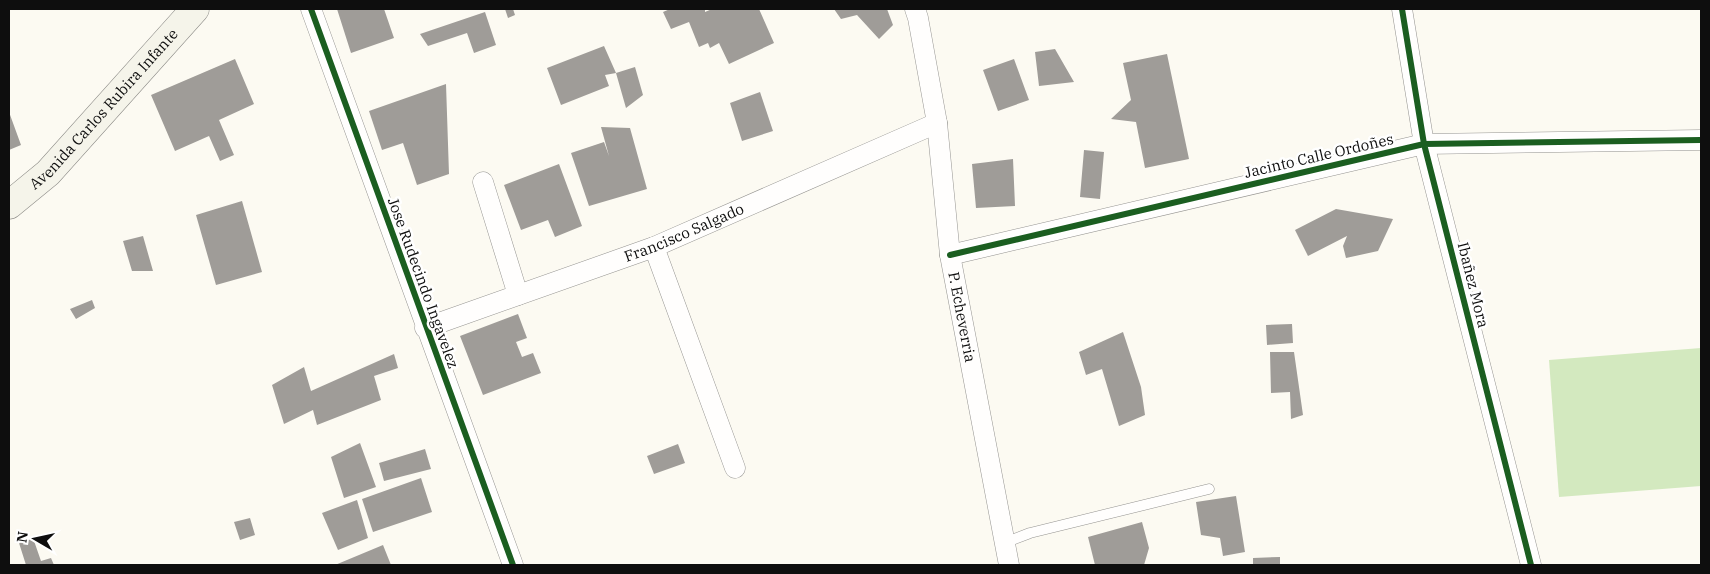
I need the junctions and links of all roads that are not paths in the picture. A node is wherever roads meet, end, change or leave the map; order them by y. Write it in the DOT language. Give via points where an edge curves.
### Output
graph roads {
  1 [pos="311,9"];
  2 [pos="915,9"];
  3 [pos="1402,9"];
  4 [pos="193,10"];
  5 [pos="938,123"];
  6 [pos="1701,140"];
  7 [pos="1424,144"];
  8 [pos="483,182"];
  9 [pos="9,205"];
  10 [pos="654,247"];
  11 [pos="950,255"];
  12 [pos="518,295"];
  13 [pos="426,328"];
  14 [pos="735,468"];
  15 [pos="1209,489"];
  16 [pos="1004,542"];
  17 [pos="513,565"];
  18 [pos="1009,565"];
  19 [pos="1531,565"];
  1 -- 13 [label="street, Jose Rudecindo Ingavelez"];
  2 -- 5 [label="street, P. Echeverria"];
  3 -- 7 [label="street, Ibañez Mora"];
  4 -- 9 [label="street, Avenida Carlos Rubira Infante" via="48,173"];
  5 -- 10 [label="street, Francisco Salgado"];
  5 -- 11 [label="street, P. Echeverria"];
  6 -- 7 [label="street, Jacinto Calle Ordoñes"];
  7 -- 11 [label="street, Jacinto Calle Ordoñes"];
  7 -- 19 [label="street, Ibañez Mora"];
  8 -- 12 [label="street"];
  10 -- 12 [label="street, Francisco Salgado"];
  10 -- 14 [label="street"];
  11 -- 16 [label="street, P. Echeverria"];
  12 -- 13 [label="street, Francisco Salgado"];
  13 -- 17 [label="street, Jose Rudecindo Ingavelez"];
  15 -- 16 [label="lane" via="1030,532"];
  16 -- 18 [label="street, P. Echeverria"];
}
